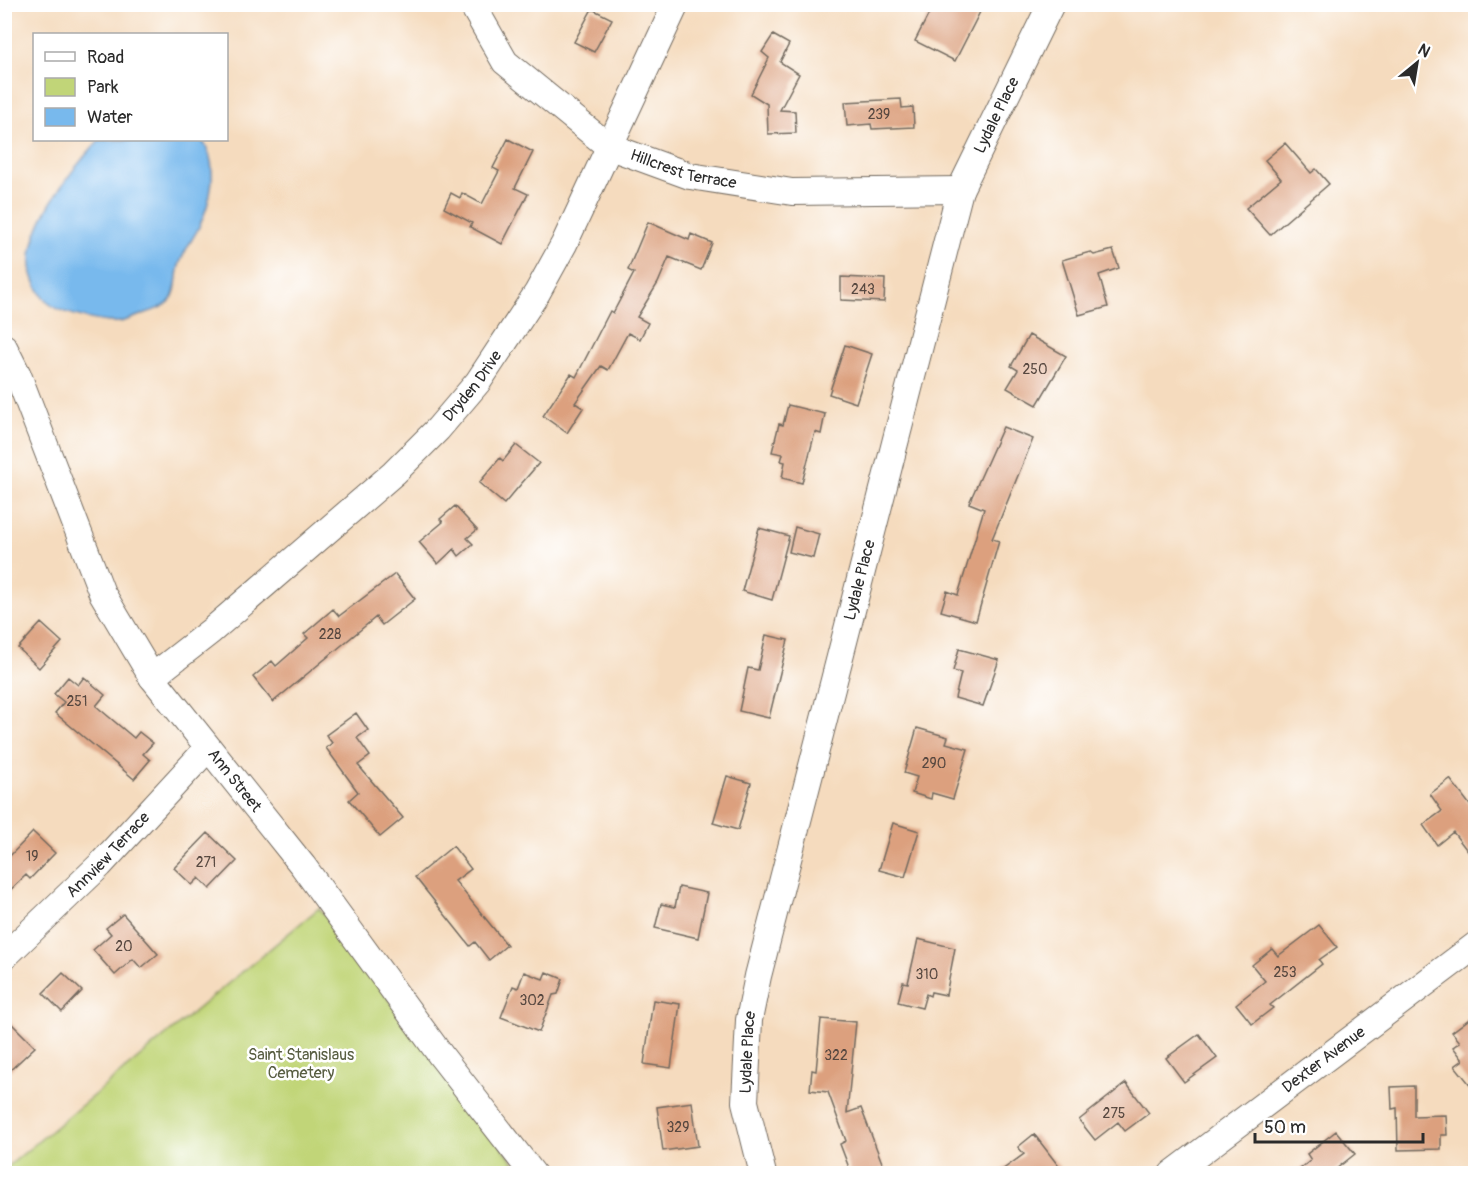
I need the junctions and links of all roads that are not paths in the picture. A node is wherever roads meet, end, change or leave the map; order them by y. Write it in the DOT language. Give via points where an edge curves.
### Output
graph roads {
  1 [pos="472,4"];
  2 [pos="676,4"];
  3 [pos="1051,4"];
  4 [pos="608,146"];
  5 [pos="960,190"];
  6 [pos="4,347"];
  7 [pos="152,677"];
  8 [pos="207,749"];
  9 [pos="1476,945"];
  10 [pos="4,957"];
  11 [pos="533,1173"];
  12 [pos="763,1173"];
  13 [pos="1172,1173"];
  1 -- 4 [label="street, Hillcrest Terrace" via="505,62"];
  2 -- 4 [label="street, Dryden Drive"];
  3 -- 5 [label="street, Lydale Place"];
  4 -- 5 [label="street, Hillcrest Terrace" via="690,176 792,192"];
  4 -- 7 [label="street, Dryden Drive" via="564,244 537,293 478,382 438,429 327,533 212,632"];
  5 -- 12 [label="street, Lydale Place" via="749,1020 745,1102"];
  6 -- 7 [label="street, Ann Street" via="102,593"];
  7 -- 8 [label="street, Ann Street"];
  8 -- 10 [label="street, Annview Terrace" via="100,865"];
  8 -- 11 [label="street, Ann Street" via="303,866 442,1057"];
  9 -- 13 [label="street, Dexter Avenue"];
}
